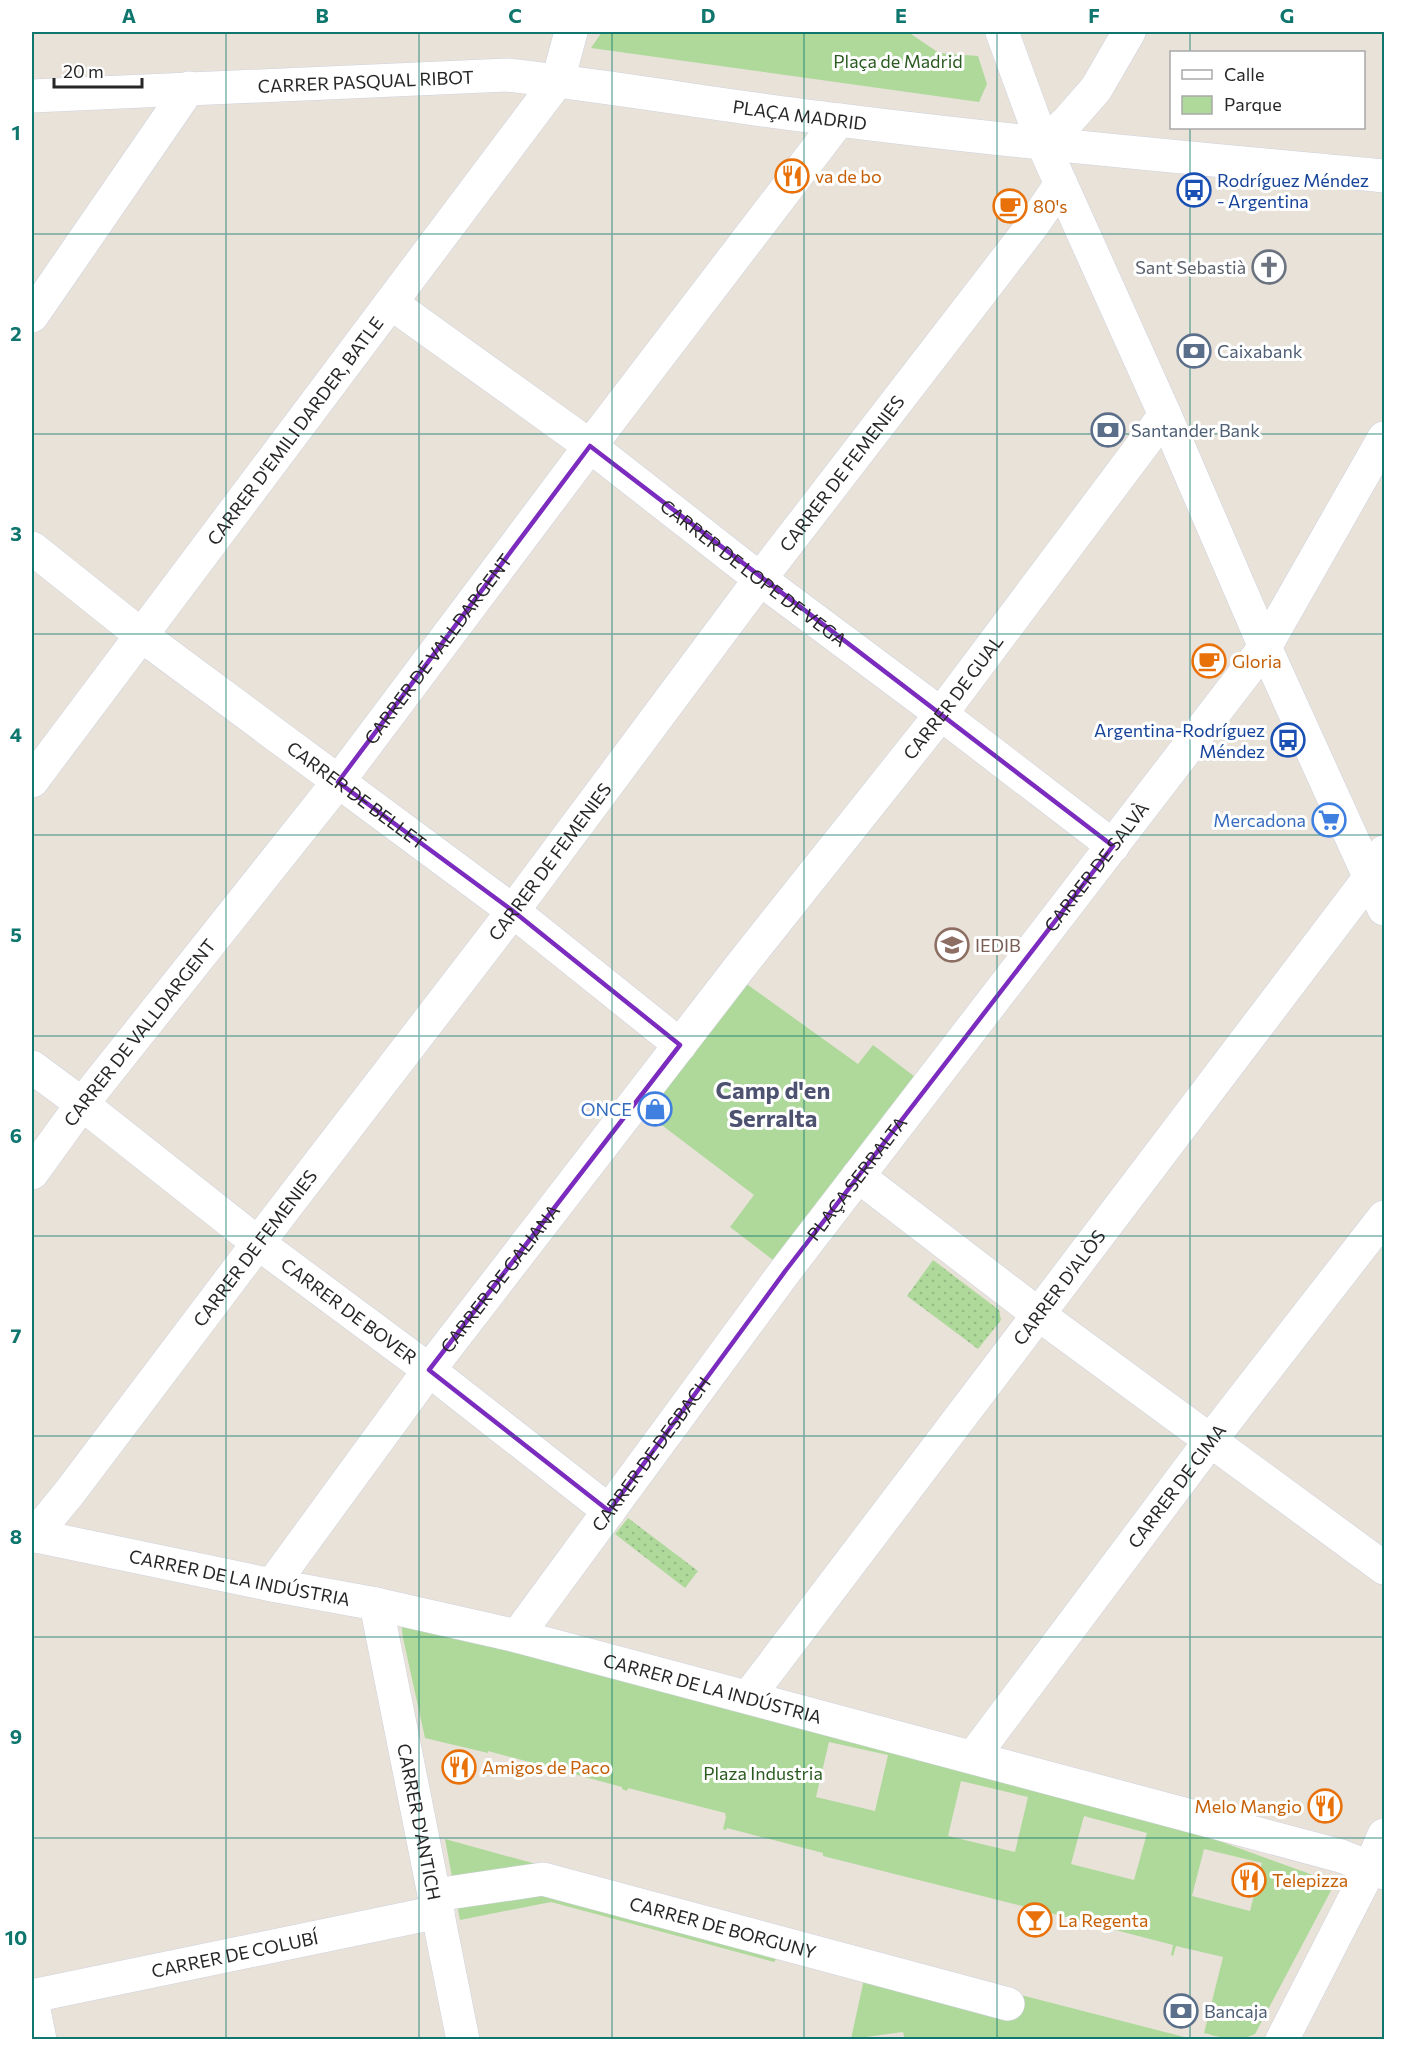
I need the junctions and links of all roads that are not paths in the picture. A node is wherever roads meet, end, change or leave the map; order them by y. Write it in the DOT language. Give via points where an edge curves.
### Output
graph roads {
  1 [pos="571,32"];
  2 [pos="1002,32"];
  3 [pos="1129,32"];
  4 [pos="558,80"];
  5 [pos="189,88"];
  6 [pos="32,96"];
  7 [pos="839,120"];
  8 [pos="1043,144"];
  9 [pos="1384,177"];
  10 [pos="1061,184"];
  11 [pos="391,303"];
  12 [pos="32,316"];
  13 [pos="1165,415"];
  14 [pos="1384,438"];
  15 [pos="590,446"];
  16 [pos="32,548"];
  17 [pos="760,579"];
  18 [pos="141,635"];
  19 [pos="1265,647"];
  20 [pos="941,714"];
  21 [pos="32,781"];
  22 [pos="338,782"];
  23 [pos="1113,846"];
  24 [pos="1377,865"];
  25 [pos="1384,909"];
  26 [pos="513,911"];
  27 [pos="734,975"];
  28 [pos="680,1045"];
  29 [pos="32,1067"];
  30 [pos="927,1086"];
  31 [pos="82,1104"];
  32 [pos="32,1173"];
  33 [pos="858,1176"];
  34 [pos="1384,1217"];
  35 [pos="258,1243"];
  36 [pos="786,1270"];
  37 [pos="1038,1314"];
  38 [pos="429,1370"];
  39 [pos="1210,1441"];
  40 [pos="609,1511"];
  41 [pos="33,1535"];
  42 [pos="1384,1568"];
  43 [pos="272,1585"];
  44 [pos="376,1604"];
  45 [pos="517,1636"];
  46 [pos="749,1696"];
  47 [pos="973,1757"];
  48 [pos="1384,1834"];
  49 [pos="1377,1870"];
  50 [pos="436,1904"];
  51 [pos="32,1998"];
  52 [pos="1008,2004"];
  53 [pos="40,2040"];
  54 [pos="464,2040"];
  55 [pos="1282,2040"];
  1 -- 4 [label="street"];
  2 -- 8 [label="street"];
  3 -- 8 [label="street" via="1096,89"];
  4 -- 5 [label="street, CARRER PASQUAL RIBOT" via="507,75"];
  4 -- 7 [label="street, PLAÇA MADRID"];
  4 -- 11 [label="street, CARRER D'EMILI DARDER, BATLE"];
  5 -- 6 [label="street, CARRER PASQUAL RIBOT"];
  5 -- 12 [label="street"];
  7 -- 8 [label="street, PLAÇA MADRID"];
  7 -- 15 [label="street, CARRER DE VALLDARGENT"];
  8 -- 9 [label="street, PLAÇA MADRID"];
  8 -- 10 [label="street"];
  10 -- 13 [label="street"];
  10 -- 17 [label="street, CARRER DE FEMENIES"];
  11 -- 15 [label="street, CARRER DE LOPE DE VEGA"];
  11 -- 18 [label="street, CARRER D'EMILI DARDER, BATLE"];
  13 -- 19 [label="street"];
  13 -- 20 [label="street, CARRER DE GUAL"];
  14 -- 19 [label="street, CARRER DE SALVÀ"];
  15 -- 17 [label="street, CARRER DE LOPE DE VEGA"];
  15 -- 22 [label="street, CARRER DE VALLDARGENT"];
  16 -- 18 [label="street, CARRER DE BELLET"];
  17 -- 20 [label="street, CARRER DE LOPE DE VEGA"];
  17 -- 26 [label="street, CARRER DE FEMENIES"];
  18 -- 21 [label="street, CARRER D'EMILI DARDER, BATLE"];
  18 -- 22 [label="street, CARRER DE BELLET"];
  19 -- 23 [label="street, CARRER DE SALVÀ"];
  19 -- 24 [label="street"];
  20 -- 23 [label="street, CARRER DE LOPE DE VEGA"];
  20 -- 27 [label="street, CARRER DE GUAL"];
  22 -- 26 [label="street, CARRER DE BELLET"];
  22 -- 31 [label="street, CARRER DE VALLDARGENT"];
  23 -- 30 [label="street, CARRER DE SALVÀ"];
  24 -- 25 [label="street"];
  24 -- 37 [label="street, CARRER D'ALÒS"];
  26 -- 28 [label="street, CARRER DE BELLET"];
  26 -- 35 [label="street, CARRER DE FEMENIES"];
  27 -- 28 [label="street, CARRER DE GALIANA"];
  28 -- 38 [label="street, CARRER DE GALIANA"];
  29 -- 31 [label="street, CARRER DE BOVER"];
  30 -- 33 [label="street, PLAÇA SERRALTA"];
  31 -- 32 [label="street, CARRER DE VALLDARGENT"];
  31 -- 35 [label="street, CARRER DE BOVER"];
  33 -- 36 [label="street, PLAÇA SERRALTA"];
  33 -- 37 [label="street"];
  34 -- 39 [label="street, CARRER DE CIMA"];
  35 -- 38 [label="street, CARRER DE BOVER"];
  35 -- 41 [label="street, CARRER DE FEMENIES" via="70,1492"];
  36 -- 40 [label="street, CARRER DE DESBACH"];
  37 -- 39 [label="street"];
  37 -- 46 [label="street, CARRER D'ALÒS"];
  38 -- 40 [label="street, CARRER DE BOVER"];
  38 -- 43 [label="street, CARRER DE GALIANA"];
  39 -- 42 [label="street"];
  39 -- 47 [label="street, CARRER DE CIMA"];
  40 -- 45 [label="street, CARRER DE DESBACH"];
  41 -- 43 [label="street, CARRER DE LA INDÚSTRIA"];
  43 -- 44 [label="street, CARRER DE LA INDÚSTRIA"];
  44 -- 45 [label="street, CARRER DE LA INDÚSTRIA"];
  44 -- 50 [label="street, CARRER D'ANTICH"];
  45 -- 46 [label="street, CARRER DE LA INDÚSTRIA"];
  46 -- 47 [label="street, CARRER DE LA INDÚSTRIA"];
  47 -- 49 [label="street, CARRER DE LA INDÚSTRIA" via="1341,1856"];
  48 -- 49 [label="street"];
  49 -- 55 [label="street"];
  50 -- 51 [label="street, CARRER DE COLUBÍ"];
  50 -- 52 [label="street, CARRER DE BORGUNY" via="442,1894 543,1878"];
  50 -- 54 [label="street, CARRER D'ANTICH"];
  51 -- 53 [label="street"];
}
